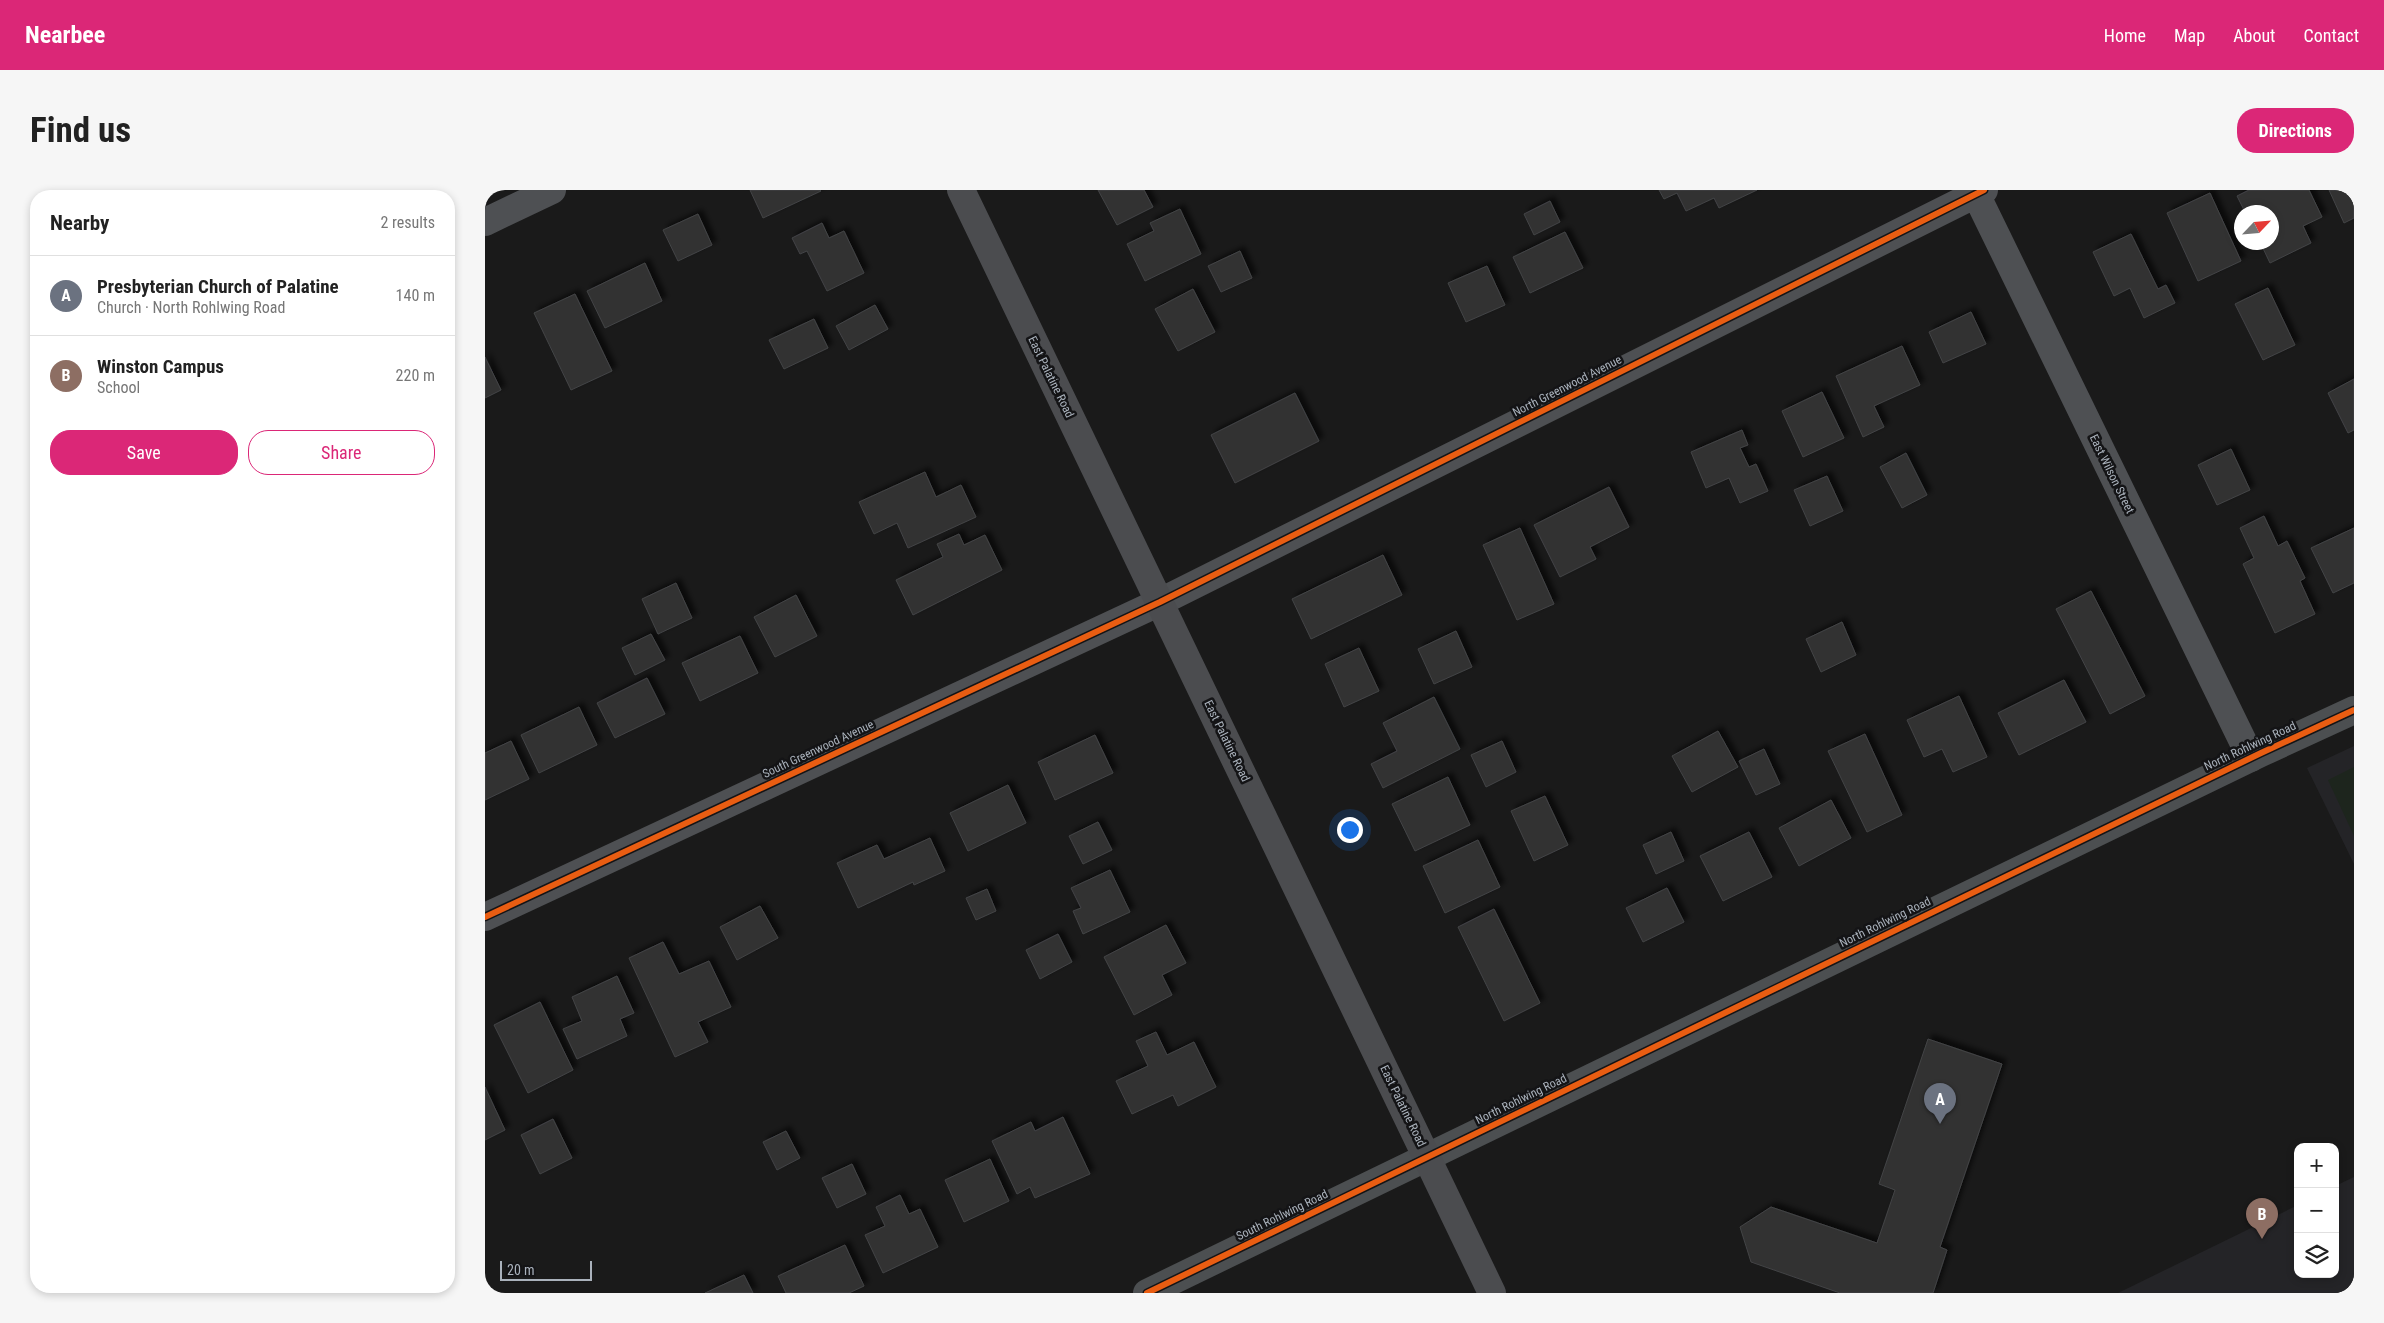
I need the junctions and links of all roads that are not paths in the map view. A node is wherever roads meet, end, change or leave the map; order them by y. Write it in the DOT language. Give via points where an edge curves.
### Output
graph roads {
  1 [pos="553,190"];
  2 [pos="961,190"];
  3 [pos="1978,191"];
  4 [pos="485,222"];
  5 [pos="1160,602"];
  6 [pos="2354,710"];
  7 [pos="2251,758"];
  8 [pos="485,917"];
  9 [pos="1427,1157"];
  10 [pos="1147,1293"];
  11 [pos="1492,1293"];
  1 -- 4 [label="street"];
  2 -- 5 [label="main road, East Palatine Road"];
  3 -- 5 [label="street, North Greenwood Avenue"];
  3 -- 7 [label="street, East Wilson Street"];
  5 -- 8 [label="street, South Greenwood Avenue"];
  5 -- 9 [label="main road, East Palatine Road"];
  6 -- 7 [label="street, North Rohlwing Road"];
  7 -- 9 [label="street, North Rohlwing Road"];
  9 -- 10 [label="street, South Rohlwing Road"];
  9 -- 11 [label="main road, East Palatine Road"];
}
